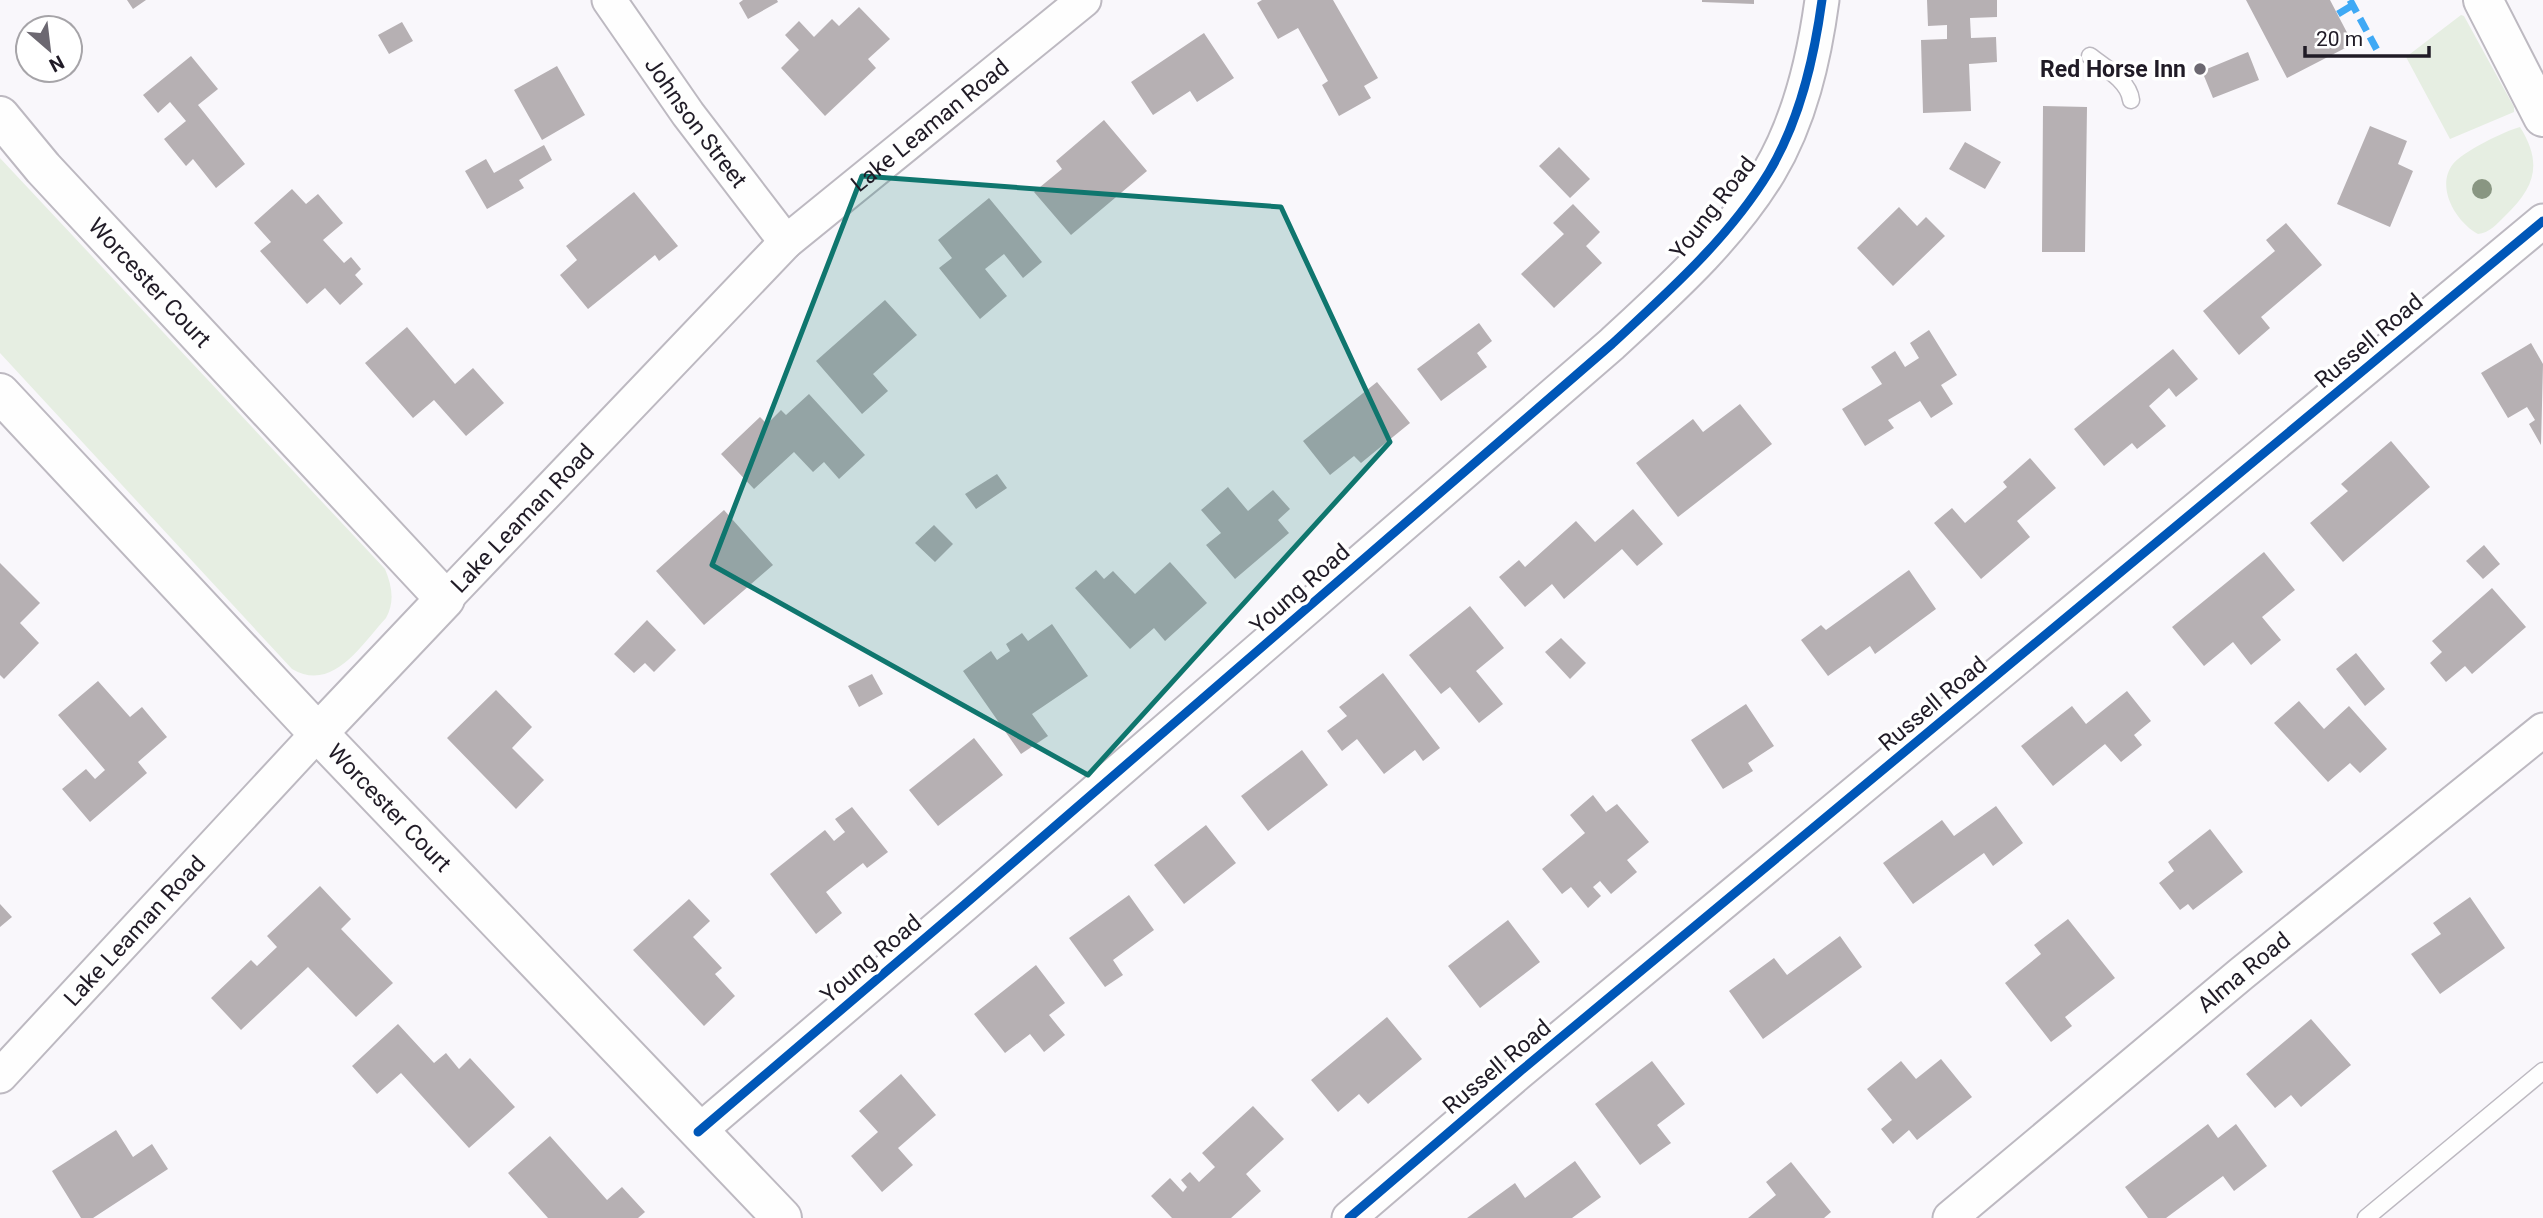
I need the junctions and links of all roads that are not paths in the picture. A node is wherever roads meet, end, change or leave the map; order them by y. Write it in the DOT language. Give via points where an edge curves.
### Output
graph roads {
  1 [pos="609,0"];
  2 [pos="1084,0"];
  3 [pos="1822,0"];
  4 [pos="2483,0"];
  5 [pos="2090,56"];
  6 [pos="2131,100"];
  7 [pos="0,116"];
  8 [pos="2543,117"];
  9 [pos="2543,222"];
  10 [pos="786,242"];
  11 [pos="0,393"];
  12 [pos="445,599"];
  13 [pos="2543,730"];
  14 [pos="318,733"];
  15 [pos="2543,1071"];
  16 [pos="0,1076"];
  17 [pos="698,1132"];
  18 [pos="782,1218"];
  19 [pos="1349,1218"];
  20 [pos="1950,1218"];
  21 [pos="2366,1218"];
  1 -- 10 [label="street, Johnson Street" via="688,114"];
  2 -- 10 [label="street, Lake Leaman Road"];
  3 -- 17 [label="street, Young Road" via="1817,41 1798,111 1770,171 1677,284"];
  4 -- 8 [label="street"];
  5 -- 6 [label="lane" via="2125,86"];
  7 -- 12 [label="street, Worcester Court" via="43,168"];
  9 -- 19 [label="street, Russell Road"];
  10 -- 12 [label="street, Lake Leaman Road"];
  11 -- 14 [label="street, Worcester Court"];
  12 -- 14 [label="street, Lake Leaman Road"];
  13 -- 20 [label="street, Alma Road"];
  14 -- 16 [label="street, Lake Leaman Road"];
  14 -- 17 [label="street, Worcester Court"];
  15 -- 21 [label="lane"];
  17 -- 18 [label="street, Worcester Court"];
}
